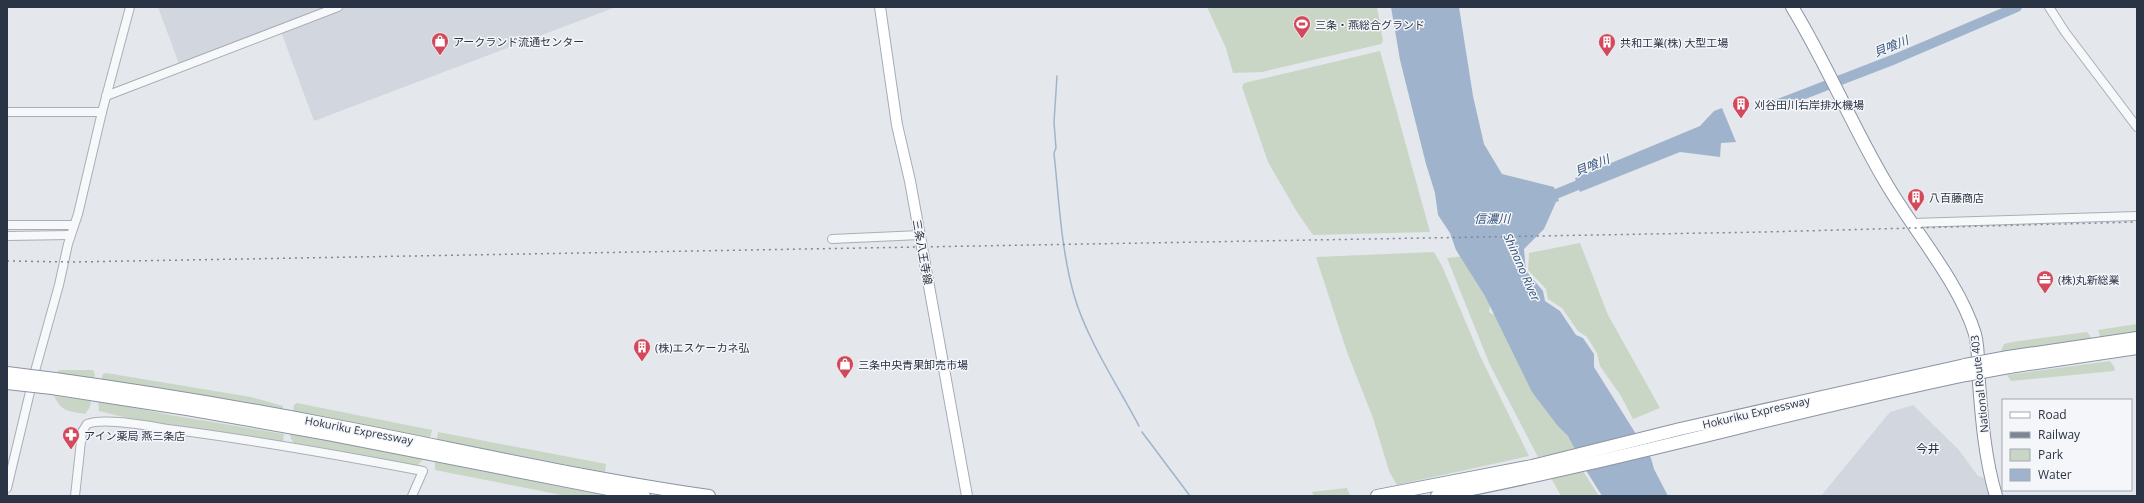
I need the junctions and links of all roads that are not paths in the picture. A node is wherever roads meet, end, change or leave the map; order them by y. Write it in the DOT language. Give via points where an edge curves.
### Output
graph roads {
  1 [pos="130,7"];
  2 [pos="338,7"];
  3 [pos="880,7"];
  4 [pos="1792,7"];
  5 [pos="2050,9"];
  6 [pos="106,96"];
  7 [pos="7,112"];
  8 [pos="102,112"];
  9 [pos="2137,127"];
  10 [pos="2137,216"];
  11 [pos="1912,223"];
  12 [pos="73,225"];
  13 [pos="7,226"];
  14 [pos="70,235"];
  15 [pos="920,235"];
  16 [pos="7,236"];
  17 [pos="832,239"];
  18 [pos="2137,338"];
  19 [pos="2137,348"];
  20 [pos="2008,362"];
  21 [pos="1966,370"];
  22 [pos="7,373"];
  23 [pos="7,383"];
  24 [pos="54,384"];
  25 [pos="603,484"];
  26 [pos="7,488"];
  27 [pos="75,496"];
  28 [pos="412,496"];
  29 [pos="644,496"];
  30 [pos="709,496"];
  31 [pos="967,496"];
  32 [pos="1377,496"];
  33 [pos="1380,496"];
  34 [pos="1437,496"];
  35 [pos="1996,496"];
  1 -- 6 [label="street"];
  2 -- 6 [label="street"];
  3 -- 15 [label="main road, 三条八王寺線" via="897,126"];
  4 -- 11 [label="highway, National Route 403" via="1817,49 1873,160"];
  5 -- 9 [label="street"];
  6 -- 8 [label="street"];
  7 -- 8 [label="street"];
  8 -- 12 [label="street"];
  10 -- 11 [label="street"];
  11 -- 35 [label="highway, National Route 403" via="1959,296 1975,335 1985,451"];
  12 -- 13 [label="street"];
  12 -- 14 [label="street"];
  14 -- 16 [label="street"];
  14 -- 26 [label="street"];
  15 -- 17 [label="street"];
  15 -- 31 [label="main road, 三条八王寺線"];
  18 -- 20 [label="highway, Hokuriku Expressway"];
  19 -- 20 [label="highway, Hokuriku Expressway"];
  20 -- 21 [label="highway, Hokuriku Expressway, bridge"];
  21 -- 33 [label="highway, Hokuriku Expressway" via="1680,430 1532,466"];
  21 -- 34 [label="highway, Hokuriku Expressway" via="1686,441"];
  22 -- 24 [label="highway, Hokuriku Expressway, bridge"];
  23 -- 24 [label="highway, Hokuriku Expressway, bridge"];
  24 -- 25 [label="highway, Hokuriku Expressway"];
  25 -- 29 [label="highway, Hokuriku Expressway"];
  25 -- 30 [label="highway, Hokuriku Expressway"];
  27 -- 28 [label="street" via="82,432 87,424 96,423 126,423 213,435 423,471"];
  32 -- 33 [label="highway, Hokuriku Expressway"];
}
